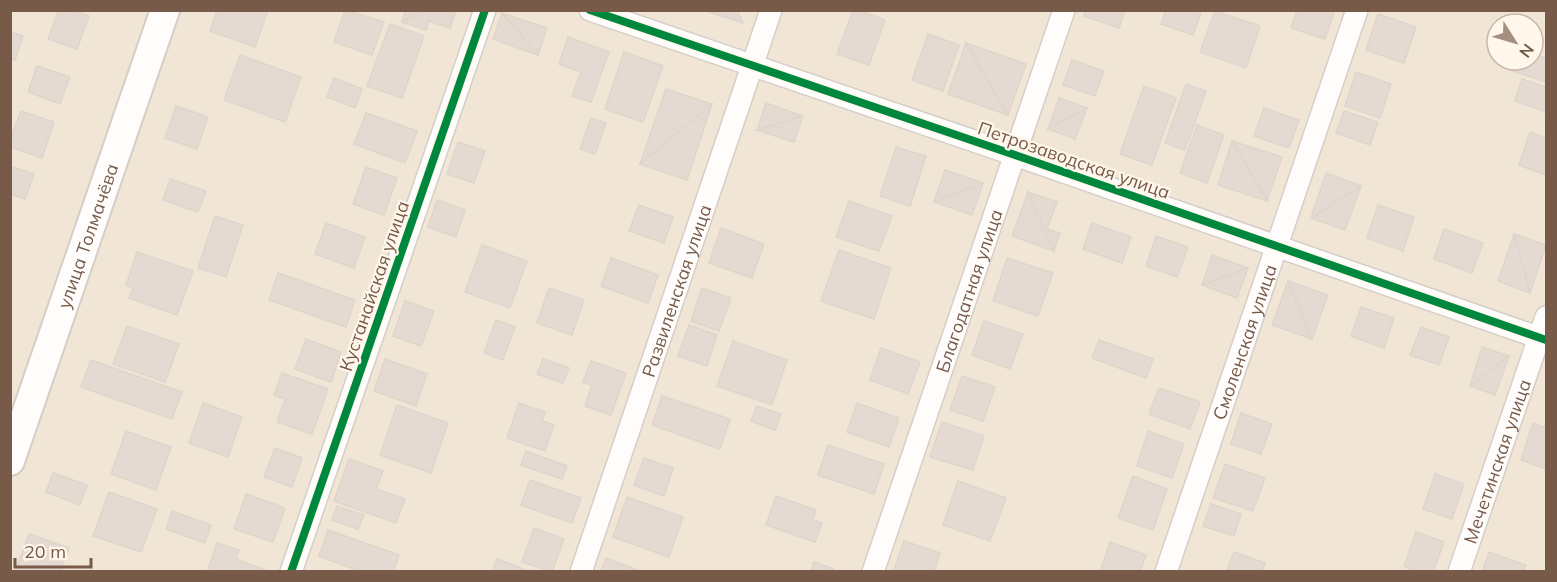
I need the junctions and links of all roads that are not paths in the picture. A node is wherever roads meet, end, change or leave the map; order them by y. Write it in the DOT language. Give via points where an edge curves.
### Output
graph roads {
  1 [pos="165,10"];
  2 [pos="485,10"];
  3 [pos="590,10"];
  4 [pos="771,10"];
  5 [pos="1064,10"];
  6 [pos="1356,10"];
  7 [pos="753,65"];
  8 [pos="1014,155"];
  9 [pos="1277,246"];
  10 [pos="1546,317"];
  11 [pos="1543,339"];
  12 [pos="10,461"];
  13 [pos="291,572"];
  14 [pos="581,572"];
  15 [pos="873,572"];
  16 [pos="1166,572"];
  17 [pos="1459,572"];
  1 -- 12 [label="street, улица Толмачёва"];
  2 -- 13 [label="street, Кустанайская улица"];
  3 -- 7 [label="street, Петрозаводская улица"];
  4 -- 7 [label="street, Развиленская улица"];
  5 -- 8 [label="street, Благодатная улица"];
  6 -- 9 [label="street, Смоленская улица"];
  7 -- 8 [label="street, Петрозаводская улица"];
  7 -- 14 [label="street, Развиленская улица"];
  8 -- 9 [label="street, Петрозаводская улица"];
  8 -- 15 [label="street, Благодатная улица"];
  9 -- 11 [label="street, Петрозаводская улица"];
  9 -- 16 [label="street, Смоленская улица"];
  10 -- 11 [label="street, Мечетинская улица"];
  11 -- 17 [label="street, Мечетинская улица"];
}
